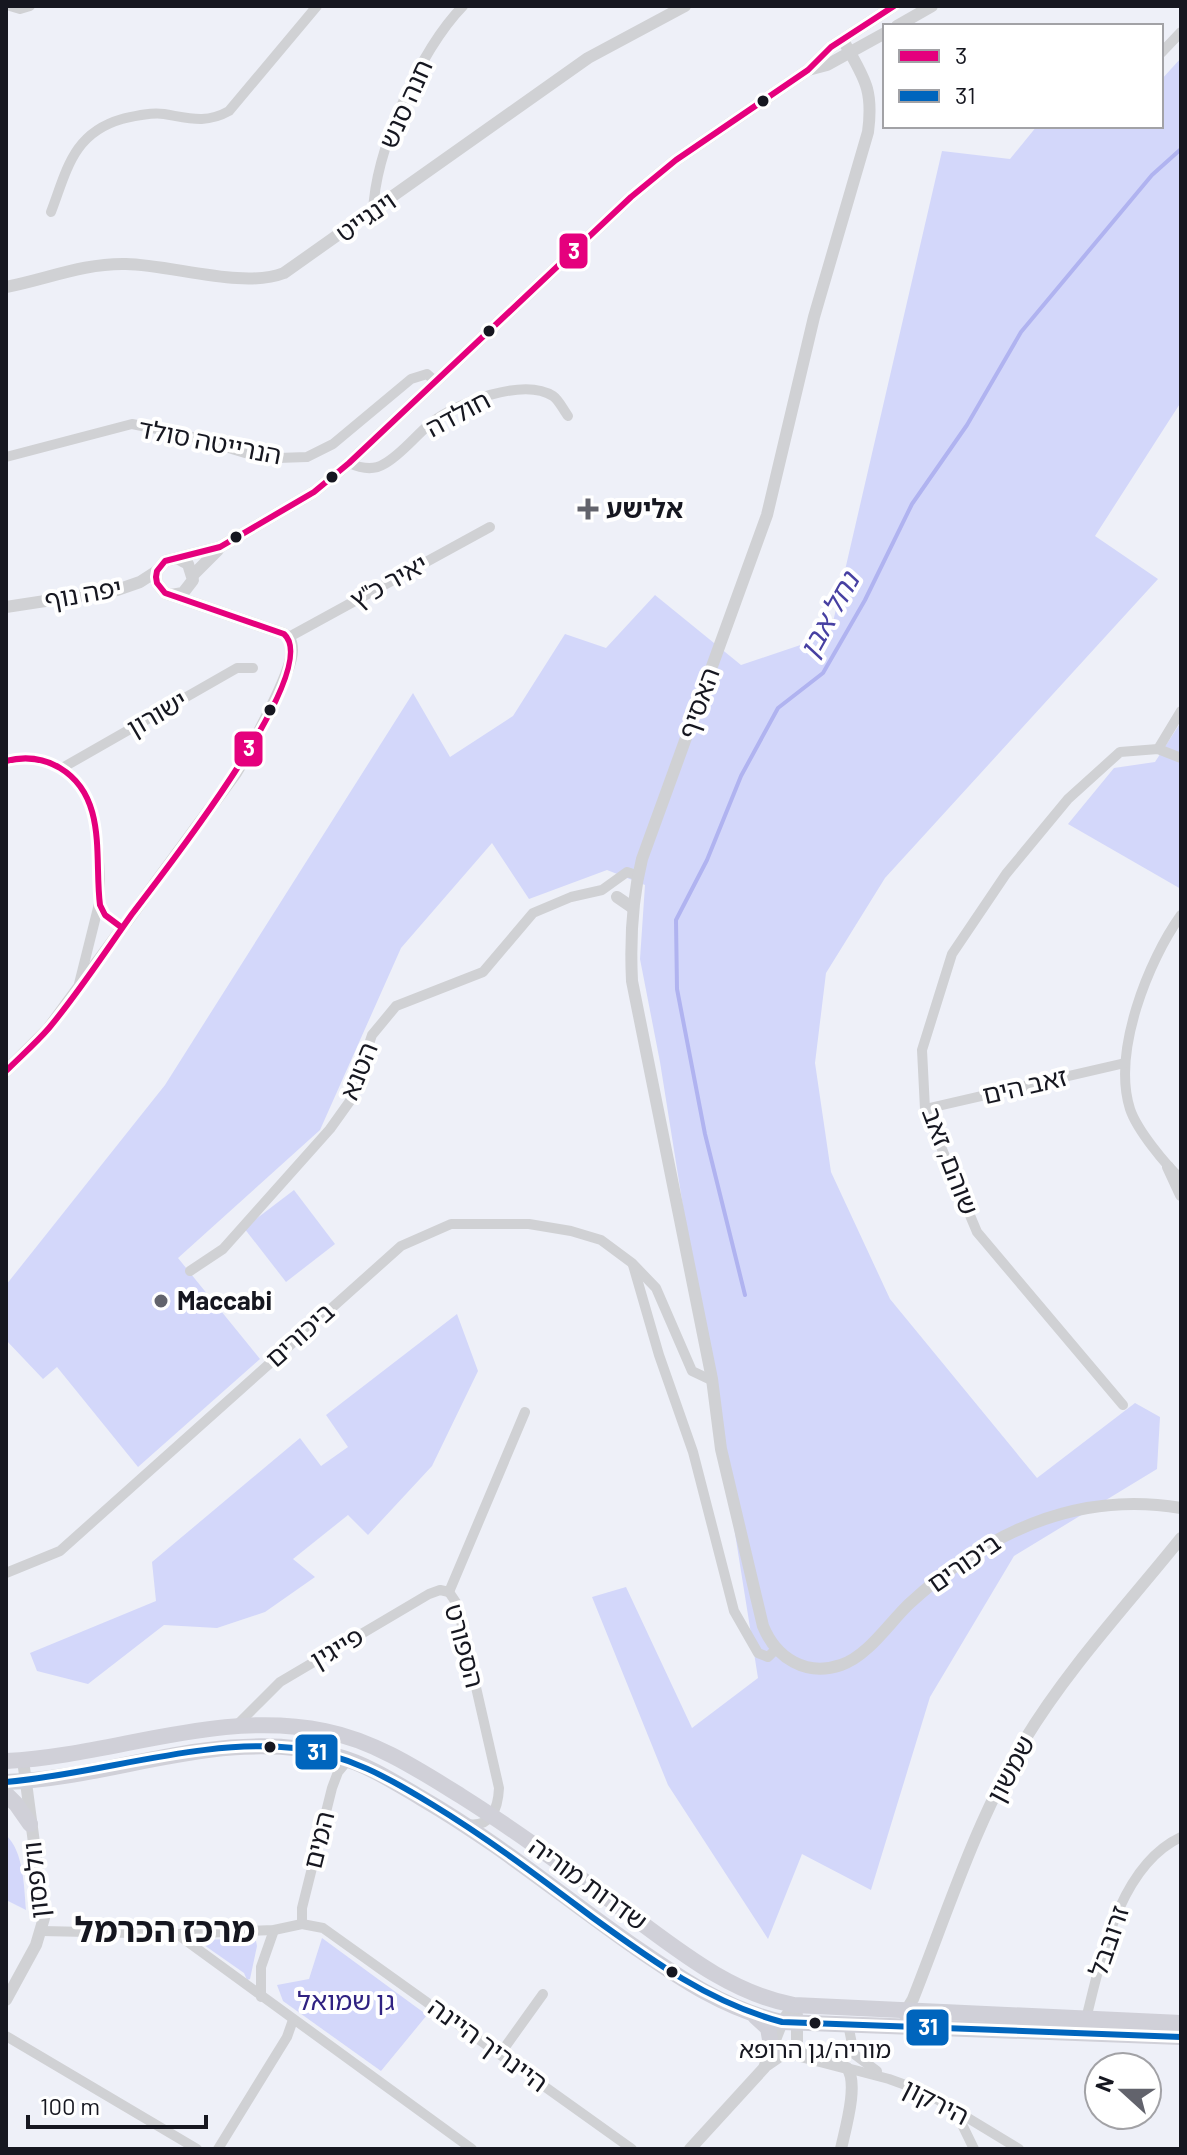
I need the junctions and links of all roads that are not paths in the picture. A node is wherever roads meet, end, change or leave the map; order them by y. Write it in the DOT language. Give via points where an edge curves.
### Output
graph roads {
  1 [pos="10,6"];
  2 [pos="30,6"];
  3 [pos="317,6"];
  4 [pos="463,6"];
  5 [pos="685,6"];
  6 [pos="894,6"];
  7 [pos="932,6"];
  8 [pos="900,24"];
  9 [pos="1181,32"];
  10 [pos="883,34"];
  11 [pos="843,40"];
  12 [pos="1163,51"];
  13 [pos="850,53"];
  14 [pos="808,70"];
  15 [pos="51,212"];
  16 [pos="373,213"];
  17 [pos="6,287"];
  18 [pos="435,381"];
  19 [pos="568,416"];
  20 [pos="6,457"];
  21 [pos="349,463"];
  22 [pos="490,527"];
  23 [pos="220,547"];
  24 [pos="177,558"];
  25 [pos="157,571"];
  26 [pos="192,580"];
  27 [pos="171,595"];
  28 [pos="6,607"];
  29 [pos="218,610"];
  30 [pos="289,637"];
  31 [pos="253,668"];
  32 [pos="1181,711"];
  33 [pos="1158,749"];
  34 [pos="1181,758"];
  35 [pos="6,761"];
  36 [pos="62,768"];
  37 [pos="633,874"];
  38 [pos="612,883"];
  39 [pos="596,892"];
  40 [pos="617,897"];
  41 [pos="634,902"];
  42 [pos="99,904"];
  43 [pos="1181,915"];
  44 [pos="121,927"];
  45 [pos="78,987"];
  46 [pos="1125,1063"];
  47 [pos="6,1071"];
  48 [pos="925,1109"];
  49 [pos="1168,1167"];
  50 [pos="1181,1179"];
  51 [pos="1181,1195"];
  52 [pos="632,1263"];
  53 [pos="190,1271"];
  54 [pos="711,1380"];
  55 [pos="1123,1405"];
  56 [pos="525,1412"];
  57 [pos="1180,1507"];
  58 [pos="1181,1538"];
  59 [pos="6,1573"];
  60 [pos="449,1592"];
  61 [pos="775,1650"];
  62 [pos="237,1725"];
  63 [pos="348,1760"];
  64 [pos="14,1761"];
  65 [pos="6,1782"];
  66 [pos="25,1782"];
  67 [pos="6,1794"];
  68 [pos="492,1816"];
  69 [pos="30,1824"];
  70 [pos="467,1824"];
  71 [pos="1181,1837"];
  72 [pos="302,1924"];
  73 [pos="274,1930"];
  74 [pos="42,1931"];
  75 [pos="177,1934"];
  76 [pos="543,1994"];
  77 [pos="7,1996"];
  78 [pos="261,1997"];
  79 [pos="794,2005"];
  80 [pos="907,2011"];
  81 [pos="754,2015"];
  82 [pos="1086,2019"];
  83 [pos="293,2020"];
  84 [pos="789,2022"];
  85 [pos="1181,2023"];
  86 [pos="848,2024"];
  87 [pos="889,2026"];
  88 [pos="6,2036"];
  89 [pos="1181,2037"];
  90 [pos="772,2051"];
  91 [pos="500,2054"];
  92 [pos="808,2058"];
  93 [pos="764,2068"];
  94 [pos="847,2068"];
  95 [pos="889,2079"];
  96 [pos="954,2108"];
  97 [pos="197,2149"];
  98 [pos="218,2149"];
  99 [pos="472,2149"];
  100 [pos="632,2149"];
  101 [pos="690,2149"];
  102 [pos="841,2149"];
  103 [pos="974,2149"];
  104 [pos="1019,2149"];
  1 -- 2 [label="street"];
  3 -- 15 [label="street" via="229,111 215,119 151,114 109,123 86,136 72,156"];
  4 -- 16 [label="street, חנה סנש" via="447,22 397,118 380,162"];
  5 -- 16 [label="street, וינגייט" via="588,58"];
  6 -- 11 [label="street"];
  7 -- 8 [label="street"];
  9 -- 12 [label="street"];
  10 -- 13 [label="street"];
  11 -- 13 [label="street, האסיף"];
  11 -- 14 [label="street"];
  13 -- 14 [label="street"];
  13 -- 37 [label="street, האסיף" via="869,91 868,132 814,317 767,515"];
  14 -- 18 [label="street" via="631,197"];
  16 -- 17 [label="street, וינגייט" via="271,278 125,264 81,267"];
  18 -- 20 [label="street, הנרייטה סולד" via="427,374 411,379 333,444 307,457 245,453 132,424"];
  18 -- 21 [label="street"];
  19 -- 21 [label="street, חולדה" via="553,396 502,390 434,420 385,464 369,468"];
  21 -- 23 [label="street" via="303,499"];
  22 -- 30 [label="street, יאיר כ\"ץ"];
  23 -- 24 [label="street"];
  23 -- 26 [label="street"];
  24 -- 25 [label="street" via="165,561"];
  24 -- 26 [label="street" via="188,564"];
  25 -- 27 [label="street" via="160,589"];
  25 -- 28 [label="street, יפה נוף" via="117,590"];
  26 -- 27 [label="street" via="183,593"];
  26 -- 29 [label="street"];
  27 -- 29 [label="street"];
  29 -- 30 [label="street"];
  30 -- 44 [label="street" via="291,660 254,743"];
  31 -- 36 [label="street, ישורון" via="237,668"];
  32 -- 33 [label="street"];
  33 -- 34 [label="street, שוהם, זאב"];
  33 -- 48 [label="street, שוהם, זאב" via="1120,752 1068,799 1006,874 952,954 922,1050"];
  35 -- 36 [label="street" via="33,757"];
  36 -- 42 [label="street" via="74,777 92,810 99,844"];
  37 -- 38 [label="street, הטנא"];
  37 -- 41 [label="street"];
  38 -- 39 [label="street, הטנא"];
  38 -- 40 [label="street"];
  39 -- 40 [label="street, הטנא"];
  39 -- 53 [label="street, הטנא" via="533,913 483,972 396,1006 372,1035 350,1101 330,1129 223,1249"];
  40 -- 41 [label="street"];
  41 -- 54 [label="street" via="632,981"];
  42 -- 44 [label="street"];
  42 -- 45 [label="street"];
  43 -- 46 [label="street" via="1160,947 1137,1004"];
  44 -- 45 [label="street"];
  45 -- 47 [label="street" via="48,1029"];
  46 -- 48 [label="street, זאב הים"];
  46 -- 49 [label="street" via="1130,1110"];
  48 -- 55 [label="street, שוהם, זאב" via="977,1232"];
  49 -- 50 [label="street"];
  49 -- 51 [label="street"];
  52 -- 54 [label="street, ביכורים" via="666,1306 692,1371"];
  52 -- 59 [label="street, ביכורים" via="601,1240 529,1224 451,1224 401,1246 60,1551"];
  52 -- 61 [label="street, ביכורים" via="693,1452 734,1611 758,1653 768,1657"];
  54 -- 61 [label="street" via="721,1449 755,1595"];
  56 -- 60 [label="street, הספורט"];
  57 -- 61 [label="street, ביכורים" via="1123,1502 1019,1527 941,1575 845,1664 817,1669"];
  58 -- 80 [label="street, שמשון" via="1025,1739 982,1826"];
  60 -- 62 [label="street, פייגין" via="429,1594 280,1682"];
  60 -- 68 [label="street, הספורט" via="457,1604 497,1775 499,1798"];
  62 -- 64 [label="main road, שדרות מוריה"];
  62 -- 68 [label="main road, שדרות מוריה" via="311,1729 365,1744"];
  63 -- 66 [label="main road, שדרות מוריה" via="291,1749 227,1748"];
  63 -- 70 [label="main road, שדרות מוריה"];
  63 -- 72 [label="street, המים" via="332,1788"];
  64 -- 66 [label="street, וולפסון"];
  65 -- 66 [label="main road, שדרות מוריה"];
  66 -- 69 [label="street, וולפסון"];
  67 -- 69 [label="main road"];
  68 -- 70 [label="street" via="481,1825"];
  68 -- 79 [label="main road, שדרות מוריה" via="700,1965 760,1996"];
  69 -- 74 [label="street, וולפסון"];
  70 -- 81 [label="main road, שדרות מוריה" via="675,1974"];
  71 -- 82 [label="street, זרובבל" via="1150,1862 1123,1897"];
  72 -- 73 [label="street"];
  72 -- 91 [label="street, היינריך היינה" via="334,1934"];
  73 -- 75 [label="street"];
  73 -- 78 [label="street" via="261,1967"];
  74 -- 75 [label="street"];
  74 -- 77 [label="street, וולפסון"];
  75 -- 78 [label="street"];
  76 -- 91 [label="street"];
  78 -- 83 [label="street"];
  79 -- 80 [label="main road, שדרות מוריה"];
  79 -- 84 [label="street"];
  80 -- 82 [label="main road, שדרות מוריה"];
  80 -- 87 [label="street, שמשון"];
  81 -- 84 [label="main road, שדרות מוריה"];
  81 -- 90 [label="main road" via="768,2028"];
  82 -- 85 [label="main road, שדרות מוריה"];
  83 -- 98 [label="street"];
  83 -- 99 [label="street"];
  84 -- 86 [label="main road, שדרות מוריה"];
  84 -- 90 [label="street"];
  84 -- 92 [label="street" via="797,2046"];
  86 -- 87 [label="main road, שדרות מוריה"];
  86 -- 95 [label="street" via="854,2054"];
  87 -- 89 [label="main road, שדרות מוריה"];
  88 -- 97 [label="street"];
  90 -- 93 [label="street"];
  91 -- 100 [label="street, היינריך היינה"];
  92 -- 93 [label="street" via="785,2054"];
  92 -- 94 [label="street"];
  93 -- 101 [label="street"];
  94 -- 95 [label="street, הירקון"];
  94 -- 102 [label="street" via="853,2080"];
  95 -- 96 [label="street, הירקון"];
  96 -- 103 [label="street"];
  96 -- 104 [label="street, הירקון"];
}
